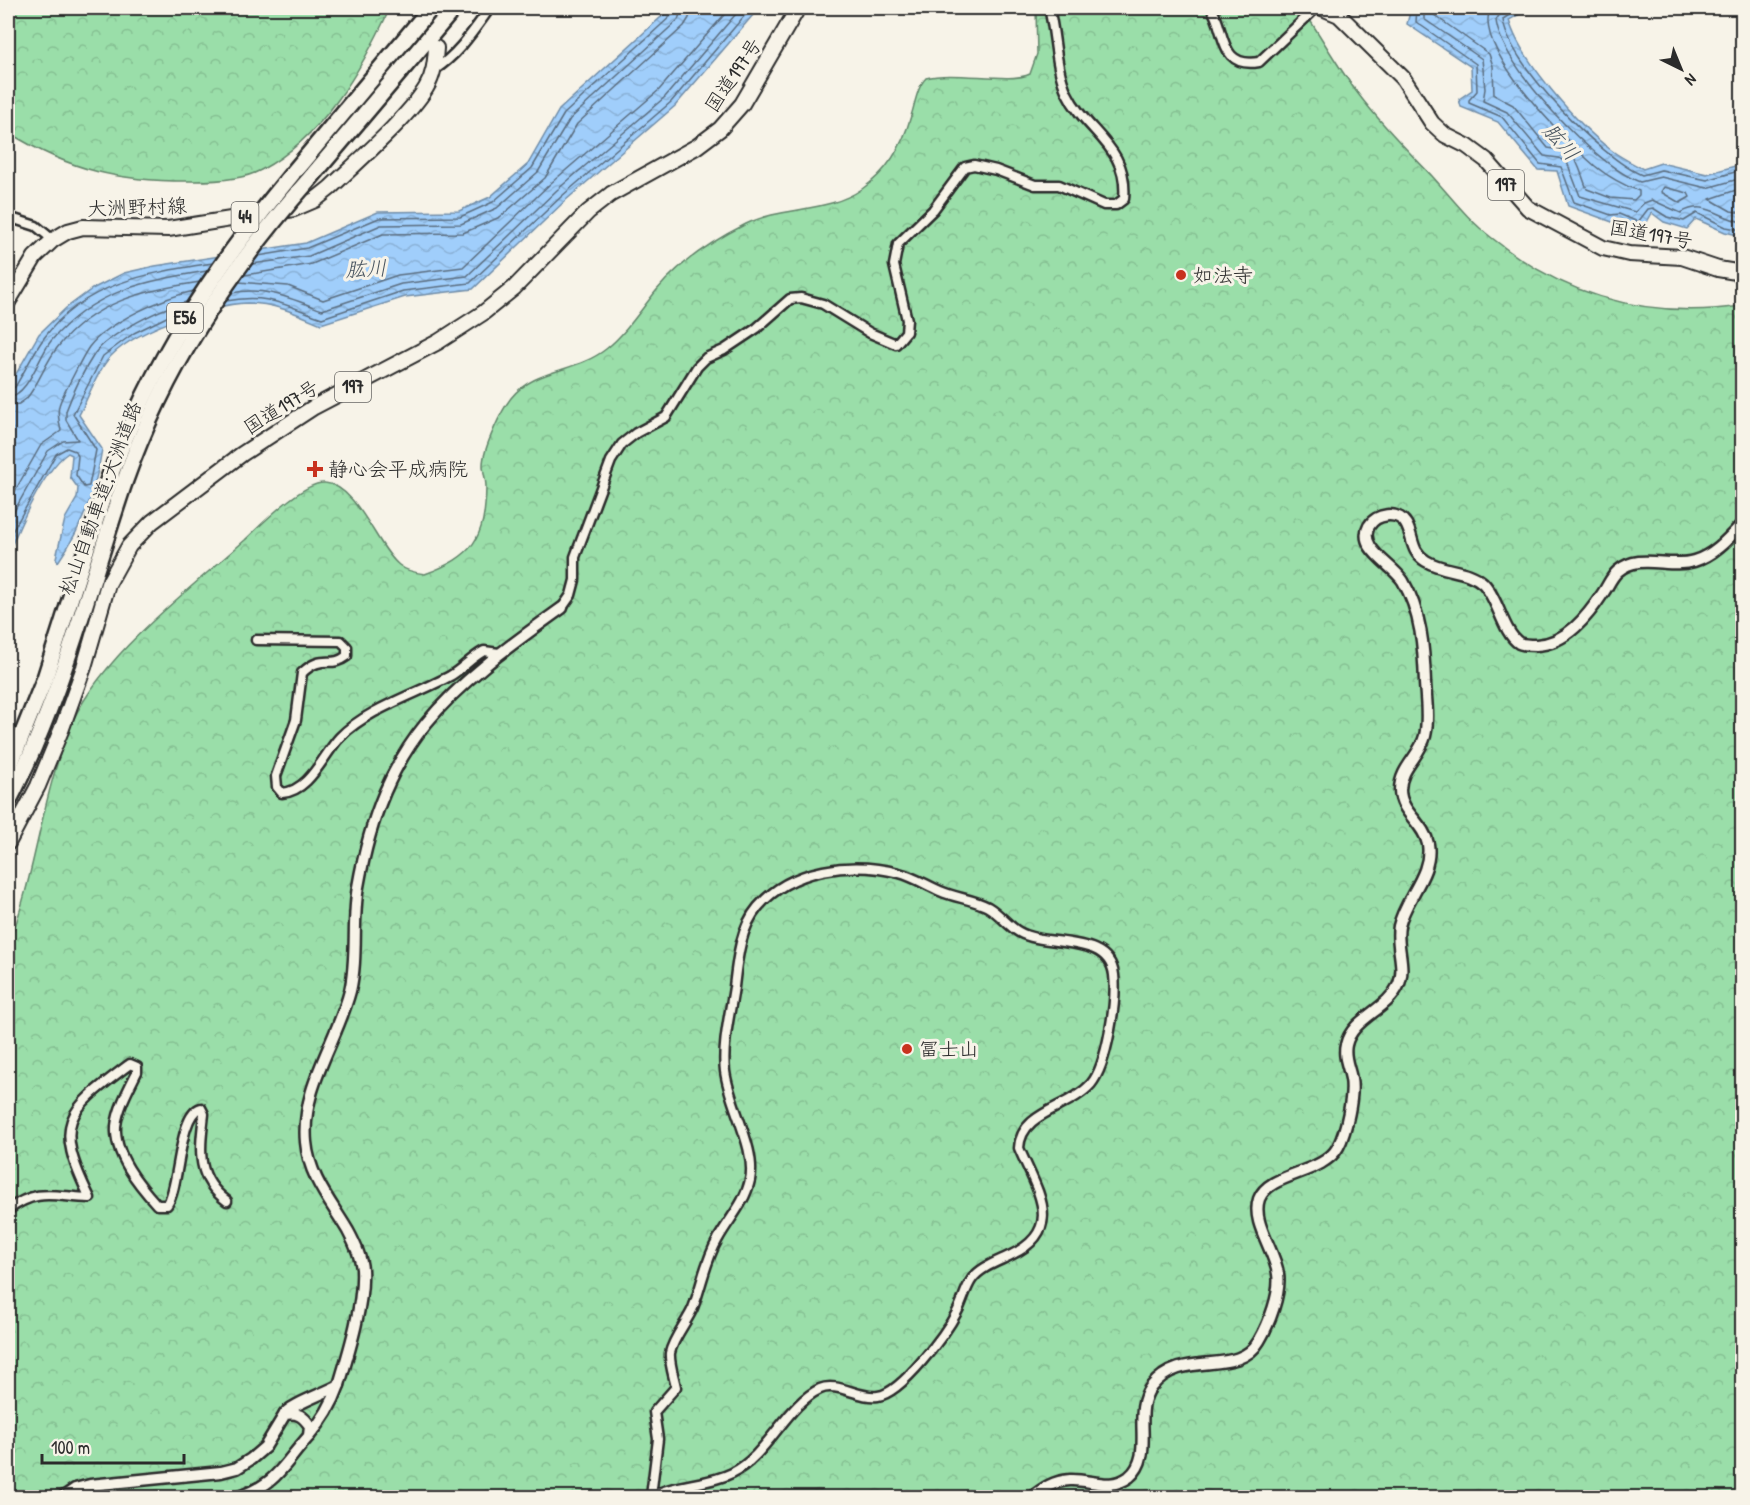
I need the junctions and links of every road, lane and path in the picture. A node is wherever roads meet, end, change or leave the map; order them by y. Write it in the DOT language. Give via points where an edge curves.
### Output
graph roads {
  1 [pos="431,8"];
  2 [pos="454,8"];
  3 [pos="490,8"];
  4 [pos="798,8"];
  5 [pos="1049,8"];
  6 [pos="1211,8"];
  7 [pos="1316,8"];
  8 [pos="1322,8"];
  9 [pos="436,48"];
  10 [pos="434,70"];
  11 [pos="8,217"];
  12 [pos="52,240"];
  13 [pos="1743,273"];
  14 [pos="8,302"];
  15 [pos="116,482"];
  16 [pos="1743,524"];
  17 [pos="562,608"];
  18 [pos="256,640"];
  19 [pos="499,652"];
  20 [pos="8,770"];
  21 [pos="8,802"];
  22 [pos="8,843"];
  23 [pos="228,1201"];
  24 [pos="8,1210"];
  25 [pos="339,1385"];
  26 [pos="285,1414"];
  27 [pos="309,1436"];
  28 [pos="62,1497"];
  29 [pos="236,1497"];
  30 [pos="650,1497"];
  31 [pos="1031,1497"];
  1 -- 15 [label="highway, 松山自動車道;大洲道路 / E56, bridge" via="221,263 178,329 138,404"];
  2 -- 15 [label="highway, 松山自動車道;大洲道路 / E56, bridge" via="307,182 212,303"];
  3 -- 10 [label="street" via="459,49"];
  4 -- 22 [label="main road, 国道197号 / 197" via="742,104 720,129 696,147 611,194 483,313 438,342 314,408 260,443 192,491 136,538 108,584 62,728"];
  5 -- 17 [label="street" via="1066,92 1120,163 1126,184 1124,199 1116,205 1104,205 1059,185 1035,185 996,170 965,167 933,210 898,244 894,265 907,320 906,332 896,344 870,333 824,304 801,298 790,299 757,328 706,358 666,417 636,432 611,461 575,557 571,595"];
  6 -- 7 [label="street" via="1219,18 1220,37 1228,51 1236,60 1248,64 1259,62"];
  8 -- 13 [label="main road, 国道197号 / 197" via="1339,15 1402,78 1432,123 1486,160 1528,208 1603,248 1629,254 1682,257"];
  9 -- 10 [label="main road, 大洲野村線 / 44"];
  10 -- 12 [label="main road, 大洲野村線 / 44" via="413,105 315,200 294,209 168,229 83,227"];
  11 -- 12 [label="street" via="36,226"];
  12 -- 14 [label="main road, 大洲野村線 / 44" via="35,257"];
  15 -- 20 [label="highway, 松山自動車道;大洲道路 / E56"];
  15 -- 21 [label="highway, 松山自動車道;大洲道路 / E56" via="58,681 38,738"];
  16 -- 31 [label="street" via="1725,542 1695,561 1679,564 1648,560 1621,569 1573,630 1548,644 1531,645 1519,643 1511,633 1493,595 1481,582 1421,558 1413,549 1406,525 1398,517 1383,515 1372,521 1366,533 1368,546 1404,583 1423,637 1425,737 1400,784 1401,800 1425,834 1429,848 1426,866 1399,928 1399,985 1348,1038 1346,1059 1352,1097 1337,1148 1316,1166 1273,1184 1262,1192 1257,1204 1279,1285 1258,1343 1248,1354 1233,1361 1189,1364 1168,1371 1153,1384 1142,1412 1142,1457 1124,1481 1110,1485 1072,1480 1051,1484"];
  17 -- 19 [label="street"];
  18 -- 19 [label="street" via="341,641 347,647 347,656 339,662 319,660 302,673 296,720 276,776 282,793 304,784 335,743 356,723 451,675 484,651"];
  19 -- 25 [label="street" via="433,712 410,743 374,814 357,896 351,986 336,1036 308,1098 306,1142 311,1166 321,1190 348,1232 362,1268 361,1290"];
  23 -- 24 [label="street" via="206,1181 201,1162 201,1108 192,1115 177,1162 173,1197 167,1205 157,1205 137,1182 118,1142 116,1126 137,1072 137,1066 130,1064 81,1104 70,1126 70,1147 90,1198 41,1193"];
  25 -- 26 [label="street" via="293,1405"];
  25 -- 27 [label="street" via="316,1431"];
  26 -- 27 [label="street" via="304,1416 310,1426"];
  26 -- 28 [label="street" via="265,1447 237,1468 90,1485"];
  27 -- 29 [label="street" via="267,1485"];
  30 -- 30 [label="street" via="658,1439 654,1412 676,1387 670,1354 693,1307 705,1265 740,1206 751,1178 751,1161 729,1094 725,1060 741,948 758,907 800,878 855,867 897,873 987,906 1018,932 1100,951 1111,962 1115,986 1102,1063 1092,1083 1073,1100 1025,1126 1020,1138 1019,1148 1044,1209 1043,1226 1035,1239 1022,1250 979,1271 947,1329 902,1381 885,1394 868,1397 822,1388 808,1396 748,1462 731,1474"];
}
